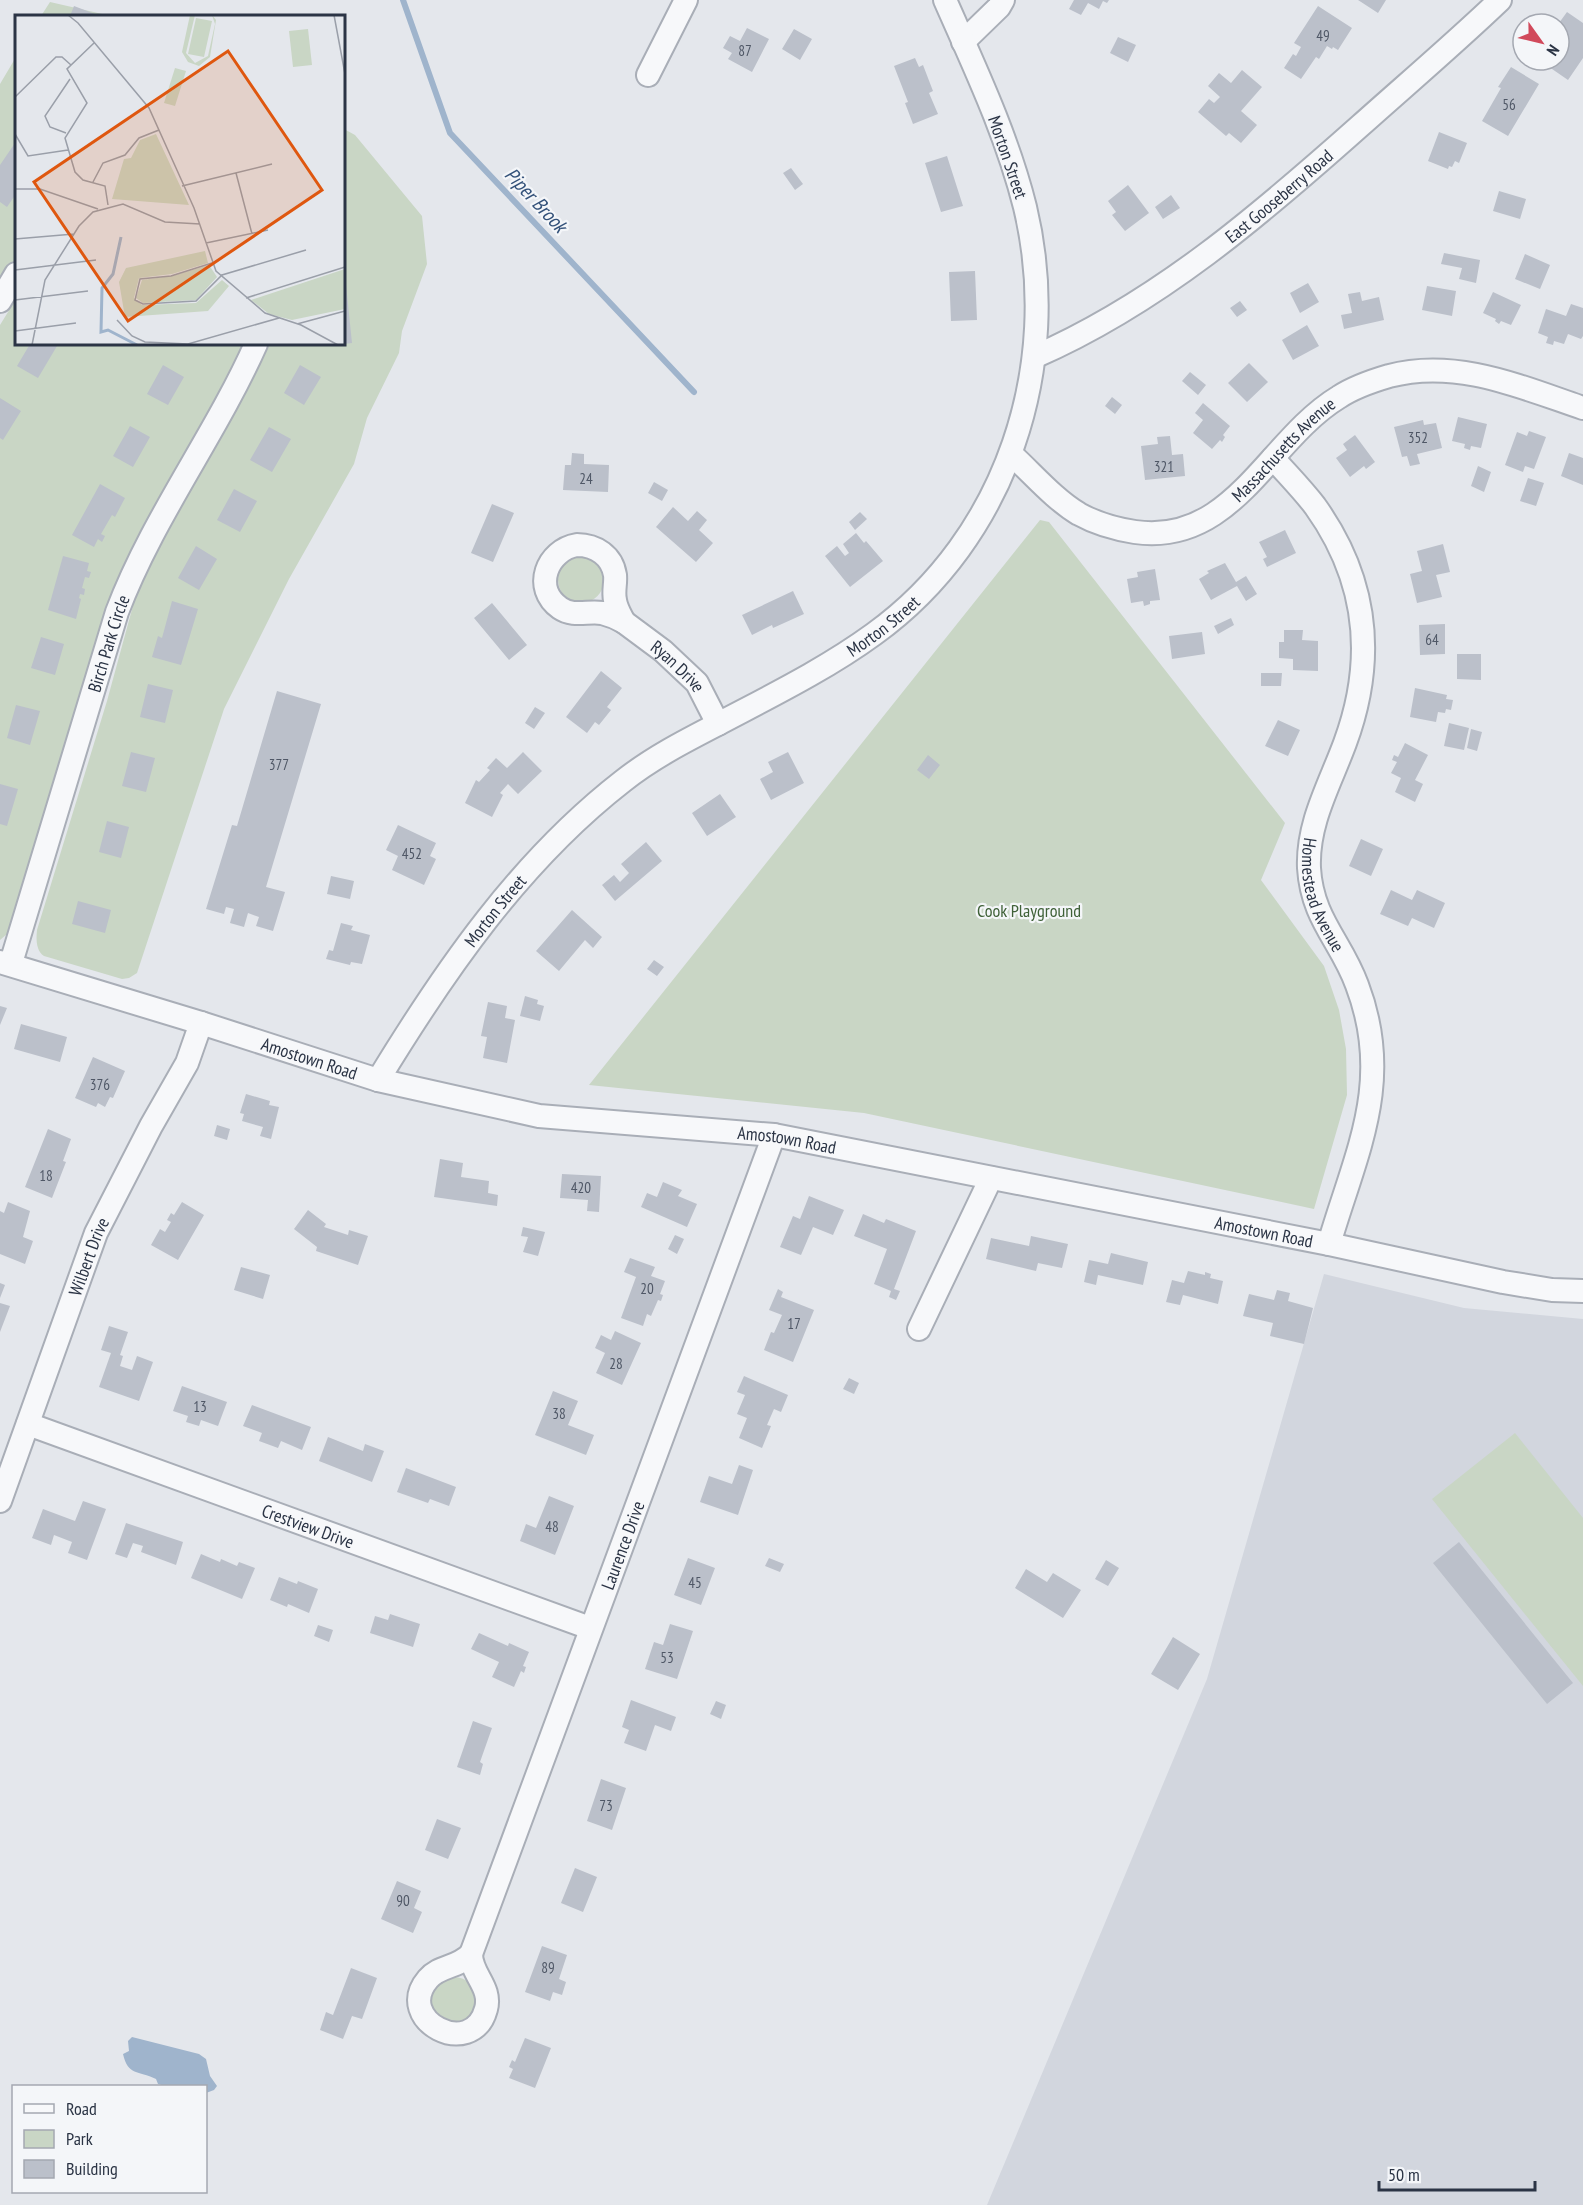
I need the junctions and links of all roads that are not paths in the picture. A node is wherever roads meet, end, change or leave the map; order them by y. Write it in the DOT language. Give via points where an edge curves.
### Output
graph roads {
  1 [pos="686,0"];
  2 [pos="945,0"];
  3 [pos="1003,0"];
  4 [pos="1500,0"];
  5 [pos="963,42"];
  6 [pos="648,75"];
  7 [pos="15,276"];
  8 [pos="0,301"];
  9 [pos="255,345"];
  10 [pos="1034,357"];
  11 [pos="1583,408"];
  12 [pos="1011,454"];
  13 [pos="1273,458"];
  14 [pos="624,622"];
  15 [pos="718,724"];
  16 [pos="6,963"];
  17 [pos="201,1023"];
  18 [pos="378,1080"];
  19 [pos="774,1135"];
  20 [pos="991,1178"];
  21 [pos="1329,1244"];
  22 [pos="1583,1291"];
  23 [pos="919,1329"];
  24 [pos="28,1424"];
  25 [pos="0,1501"];
  26 [pos="590,1628"];
  27 [pos="471,1954"];
  1 -- 6 [label="street"];
  2 -- 5 [label="street, Morton Street"];
  3 -- 5 [label="street"];
  4 -- 10 [label="street, East Gooseberry Road" via="1236,232 1121,312"];
  5 -- 10 [label="street, Morton Street" via="1008,151 1025,208 1035,270"];
  7 -- 8 [label="street"];
  9 -- 16 [label="street, Birch Park Circle" via="130,578"];
  10 -- 12 [label="street, Morton Street"];
  11 -- 13 [label="street, Massachusetts Avenue" via="1486,376 1409,372 1374,381 1338,397"];
  12 -- 13 [label="street, Massachusetts Avenue" via="1078,514 1111,528 1157,534 1190,527 1218,511"];
  12 -- 15 [label="street, Morton Street" via="991,499 967,537 914,601 832,662"];
  13 -- 21 [label="street, Homestead Avenue" via="1316,507 1335,541 1357,594 1364,636 1358,702 1321,803 1309,853 1314,901 1356,982 1372,1046 1368,1118"];
  14 -- 15 [label="street, Ryan Drive" via="697,683"];
  15 -- 18 [label="street, Morton Street" via="640,768 557,840 464,949"];
  16 -- 17 [label="street, Amostown Road"];
  17 -- 18 [label="street, Amostown Road"];
  17 -- 24 [label="street, Wilbert Drive" via="187,1063 96,1233"];
  18 -- 19 [label="street, Amostown Road" via="539,1116"];
  19 -- 20 [label="street, Amostown Road"];
  19 -- 26 [label="street, Laurence Drive"];
  20 -- 21 [label="street, Amostown Road"];
  20 -- 23 [label="street"];
  21 -- 22 [label="street, Amostown Road" via="1503,1282"];
  24 -- 25 [label="street, Wilbert Drive"];
  24 -- 26 [label="street, Crestview Drive"];
  26 -- 27 [label="street, Laurence Drive"];
}
